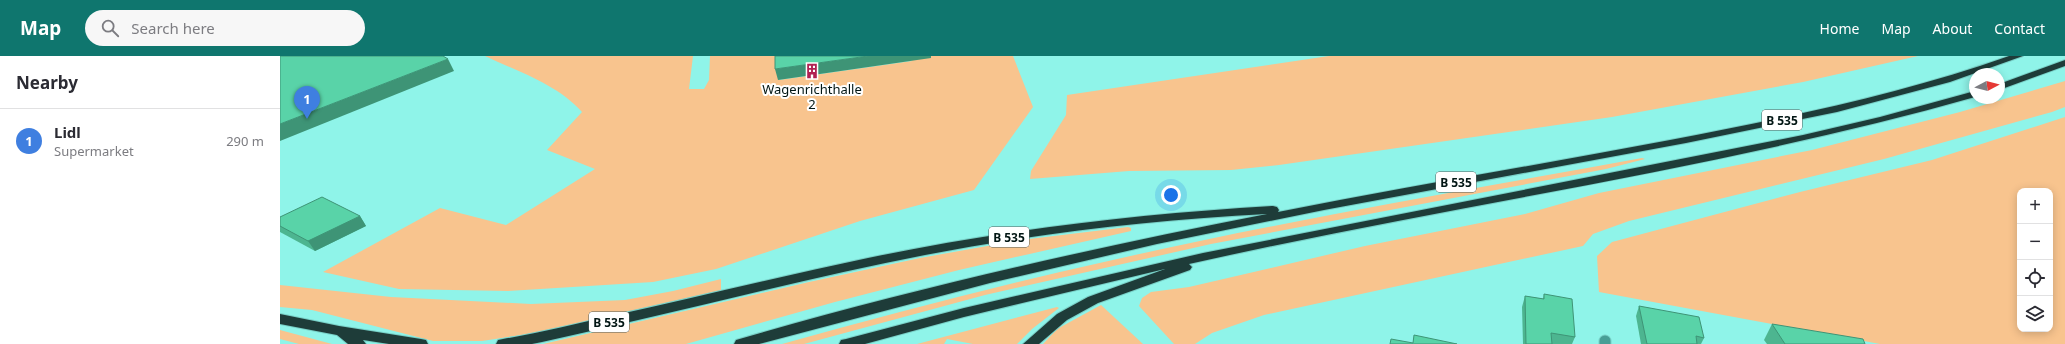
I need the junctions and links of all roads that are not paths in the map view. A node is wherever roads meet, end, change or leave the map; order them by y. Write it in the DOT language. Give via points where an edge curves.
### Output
graph roads {
  1 [pos="2018,56"];
  2 [pos="2065,64"];
  3 [pos="2005,85"];
  4 [pos="1969,96"];
  5 [pos="1308,209"];
  6 [pos="1233,250"];
  7 [pos="280,319"];
  8 [pos="339,331"];
  9 [pos="359,344"];
  10 [pos="421,344"];
  11 [pos="503,344"];
  12 [pos="742,344"];
  13 [pos="846,344"];
  14 [pos="1030,344"];
  1 -- 5 [label="highway, B 535" via="1930,85 1772,122 1630,151"];
  2 -- 3 [label="highway"];
  4 -- 6 [label="highway, B 535" via="1882,120 1803,138"];
  5 -- 11 [label="highway, B 535" via="1221,212 956,245 813,274 562,333"];
  5 -- 12 [label="highway, B 535" via="1011,273"];
  6 -- 13 [label="highway, B 535" via="1020,298"];
  6 -- 14 [label="highway, B 535" via="1093,300 1062,317"];
  7 -- 8 [label="highway"];
  8 -- 9 [label="highway"];
  8 -- 10 [label="highway"];
}
